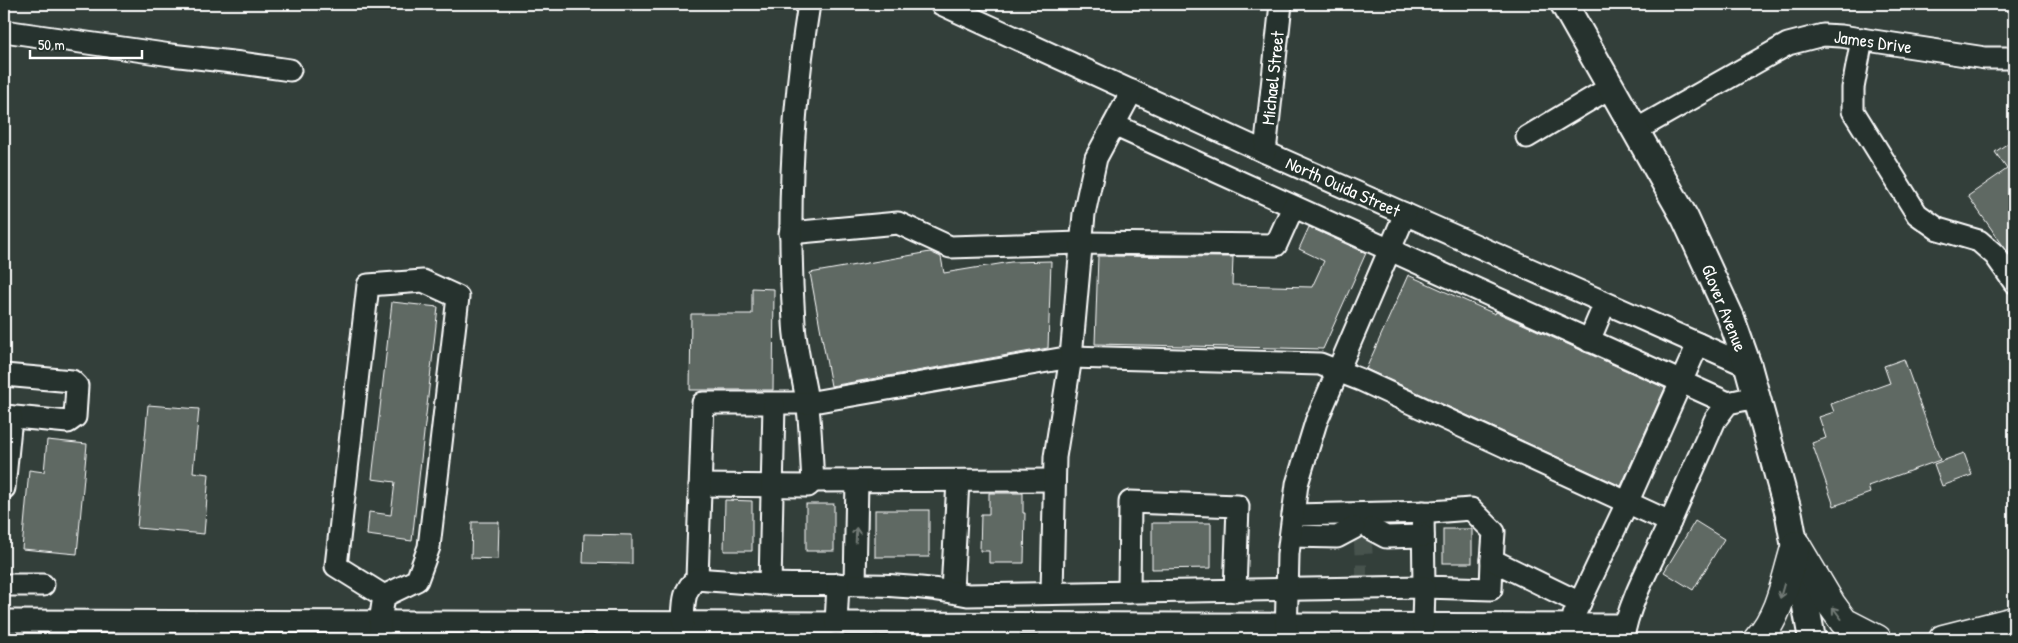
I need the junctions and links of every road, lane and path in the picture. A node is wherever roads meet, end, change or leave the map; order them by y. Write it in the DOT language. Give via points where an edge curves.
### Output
graph roads {
  1 [pos="808,4"];
  2 [pos="941,4"];
  3 [pos="1281,4"];
  4 [pos="1564,4"];
  5 [pos="985,13"];
  6 [pos="4,32"];
  7 [pos="1862,39"];
  8 [pos="2014,58"];
  9 [pos="290,70"];
  10 [pos="1611,87"];
  11 [pos="1132,91"];
  12 [pos="1114,125"];
  13 [pos="1636,130"];
  14 [pos="1527,137"];
  15 [pos="1264,152"];
  16 [pos="1293,207"];
  17 [pos="1405,214"];
  18 [pos="790,233"];
  19 [pos="1080,243"];
  20 [pos="1390,250"];
  21 [pos="2014,282"];
  22 [pos="1604,303"];
  23 [pos="1589,341"];
  24 [pos="1698,344"];
  25 [pos="1071,357"];
  26 [pos="1748,366"];
  27 [pos="1338,370"];
  28 [pos="4,374"];
  29 [pos="1681,382"];
  30 [pos="1756,396"];
  31 [pos="807,403"];
  32 [pos="1728,403"];
  33 [pos="774,404"];
  34 [pos="7,417"];
  35 [pos="958,480"];
  36 [pos="1054,480"];
  37 [pos="813,481"];
  38 [pos="857,481"];
  39 [pos="700,485"];
  40 [pos="772,487"];
  41 [pos="4,488"];
  42 [pos="1628,503"];
  43 [pos="1423,512"];
  44 [pos="1293,515"];
  45 [pos="1670,522"];
  46 [pos="1291,536"];
  47 [pos="1423,536"];
  48 [pos="1796,544"];
  49 [pos="1492,560"];
  50 [pos="696,579"];
  51 [pos="1424,581"];
  52 [pos="770,584"];
  53 [pos="846,584"];
  54 [pos="1287,584"];
  55 [pos="4,585"];
  56 [pos="43,585"];
  57 [pos="952,591"];
  58 [pos="1235,591"];
  59 [pos="1129,592"];
  60 [pos="1020,593"];
  61 [pos="1052,593"];
  62 [pos="384,596"];
  63 [pos="1580,603"];
  64 [pos="4,621"];
  65 [pos="2014,621"];
  66 [pos="683,623"];
  67 [pos="836,624"];
  68 [pos="1018,624"];
  69 [pos="1423,624"];
  70 [pos="1569,624"];
  71 [pos="380,630"];
  72 [pos="1286,632"];
  73 [pos="1623,632"];
  74 [pos="1758,639"];
  75 [pos="1812,639"];
  76 [pos="1877,639"];
  77 [pos="1943,639"];
  1 -- 18 [label="street" via="797,99"];
  2 -- 5 [label="street, North Ouida Street"];
  3 -- 15 [label="street, Michael Street"];
  4 -- 10 [label="main road, Glover Avenue"];
  5 -- 11 [label="street, North Ouida Street"];
  6 -- 9 [label="street"];
  7 -- 8 [label="street, James Drive" via="1985,58"];
  7 -- 13 [label="street, James Drive" via="1824,35 1788,44"];
  7 -- 21 [label="street" via="1853,88 1853,111 1917,214 1938,229 1979,241 1995,255"];
  10 -- 13 [label="main road, Glover Avenue"];
  10 -- 14 [label="street"];
  11 -- 12 [label="street"];
  11 -- 15 [label="street, North Ouida Street"];
  12 -- 16 [label="street"];
  12 -- 19 [label="street" via="1096,158"];
  13 -- 26 [label="main road, Glover Avenue" via="1709,267"];
  15 -- 17 [label="street, North Ouida Street"];
  16 -- 19 [label="street" via="1276,245"];
  16 -- 20 [label="street"];
  17 -- 20 [label="street"];
  17 -- 22 [label="street, North Ouida Street"];
  18 -- 19 [label="street" via="898,223 950,247"];
  18 -- 31 [label="street" via="794,325"];
  19 -- 25 [label="street"];
  20 -- 23 [label="street"];
  20 -- 27 [label="street"];
  22 -- 23 [label="street"];
  22 -- 24 [label="street, North Ouida Street"];
  23 -- 29 [label="street"];
  24 -- 26 [label="street, North Ouida Street"];
  24 -- 29 [label="street"];
  25 -- 27 [label="street" via="1320,364"];
  25 -- 31 [label="street"];
  25 -- 36 [label="street"];
  26 -- 30 [label="main road, Glover Avenue"];
  27 -- 42 [label="street"];
  27 -- 44 [label="street" via="1316,422 1297,484"];
  28 -- 34 [label="street" via="72,381 77,386 75,417 68,422"];
  29 -- 32 [label="street"];
  29 -- 42 [label="street"];
  30 -- 32 [label="street"];
  30 -- 48 [label="main road, Glover Avenue"];
  31 -- 33 [label="street"];
  31 -- 37 [label="street"];
  32 -- 45 [label="street" via="1715,420"];
  33 -- 39 [label="street" via="703,404"];
  33 -- 40 [label="street"];
  34 -- 41 [label="street"];
  35 -- 36 [label="street"];
  35 -- 38 [label="street"];
  35 -- 57 [label="street"];
  36 -- 61 [label="street"];
  37 -- 38 [label="street"];
  37 -- 40 [label="street" via="808,486"];
  53 -- 38 [label="street, one-way"];
  39 -- 40 [label="street"];
  39 -- 50 [label="street"];
  40 -- 52 [label="street"];
  42 -- 45 [label="street"];
  42 -- 63 [label="street"];
  43 -- 44 [label="street"];
  43 -- 47 [label="street"];
  43 -- 49 [label="street" via="1471,509 1494,532"];
  44 -- 46 [label="street"];
  45 -- 73 [label="street"];
  46 -- 47 [label="street"];
  46 -- 54 [label="street"];
  47 -- 51 [label="street"];
  48 -- 74 [label="highway, one-way" via="1778,605"];
  48 -- 75 [label="main road, Glover Avenue"];
  76 -- 48 [label="highway, one-way" via="1844,622"];
  49 -- 51 [label="street" via="1491,589"];
  49 -- 63 [label="street"];
  50 -- 52 [label="street"];
  50 -- 66 [label="street" via="688,585"];
  51 -- 54 [label="street"];
  51 -- 54 [label="street" via="1361,575"];
  51 -- 69 [label="street"];
  52 -- 53 [label="street"];
  53 -- 57 [label="street"];
  53 -- 67 [label="street"];
  54 -- 58 [label="street"];
  54 -- 72 [label="street"];
  55 -- 56 [label="street"];
  57 -- 60 [label="street" via="968,595"];
  58 -- 59 [label="street"];
  58 -- 59 [label="street" via="1238,506 1130,502"];
  59 -- 61 [label="street"];
  60 -- 61 [label="street"];
  60 -- 68 [label="street"];
  62 -- 62 [label="street" via="418,580 429,547 458,297 423,281 368,285 336,566"];
  62 -- 71 [label="street"];
  63 -- 70 [label="street"];
  64 -- 71 [label="street"];
  65 -- 77 [label="highway"];
  66 -- 67 [label="street"];
  66 -- 71 [label="street"];
  67 -- 68 [label="street"];
  68 -- 72 [label="street"];
  69 -- 70 [label="street"];
  69 -- 72 [label="street"];
  70 -- 73 [label="street"];
}
